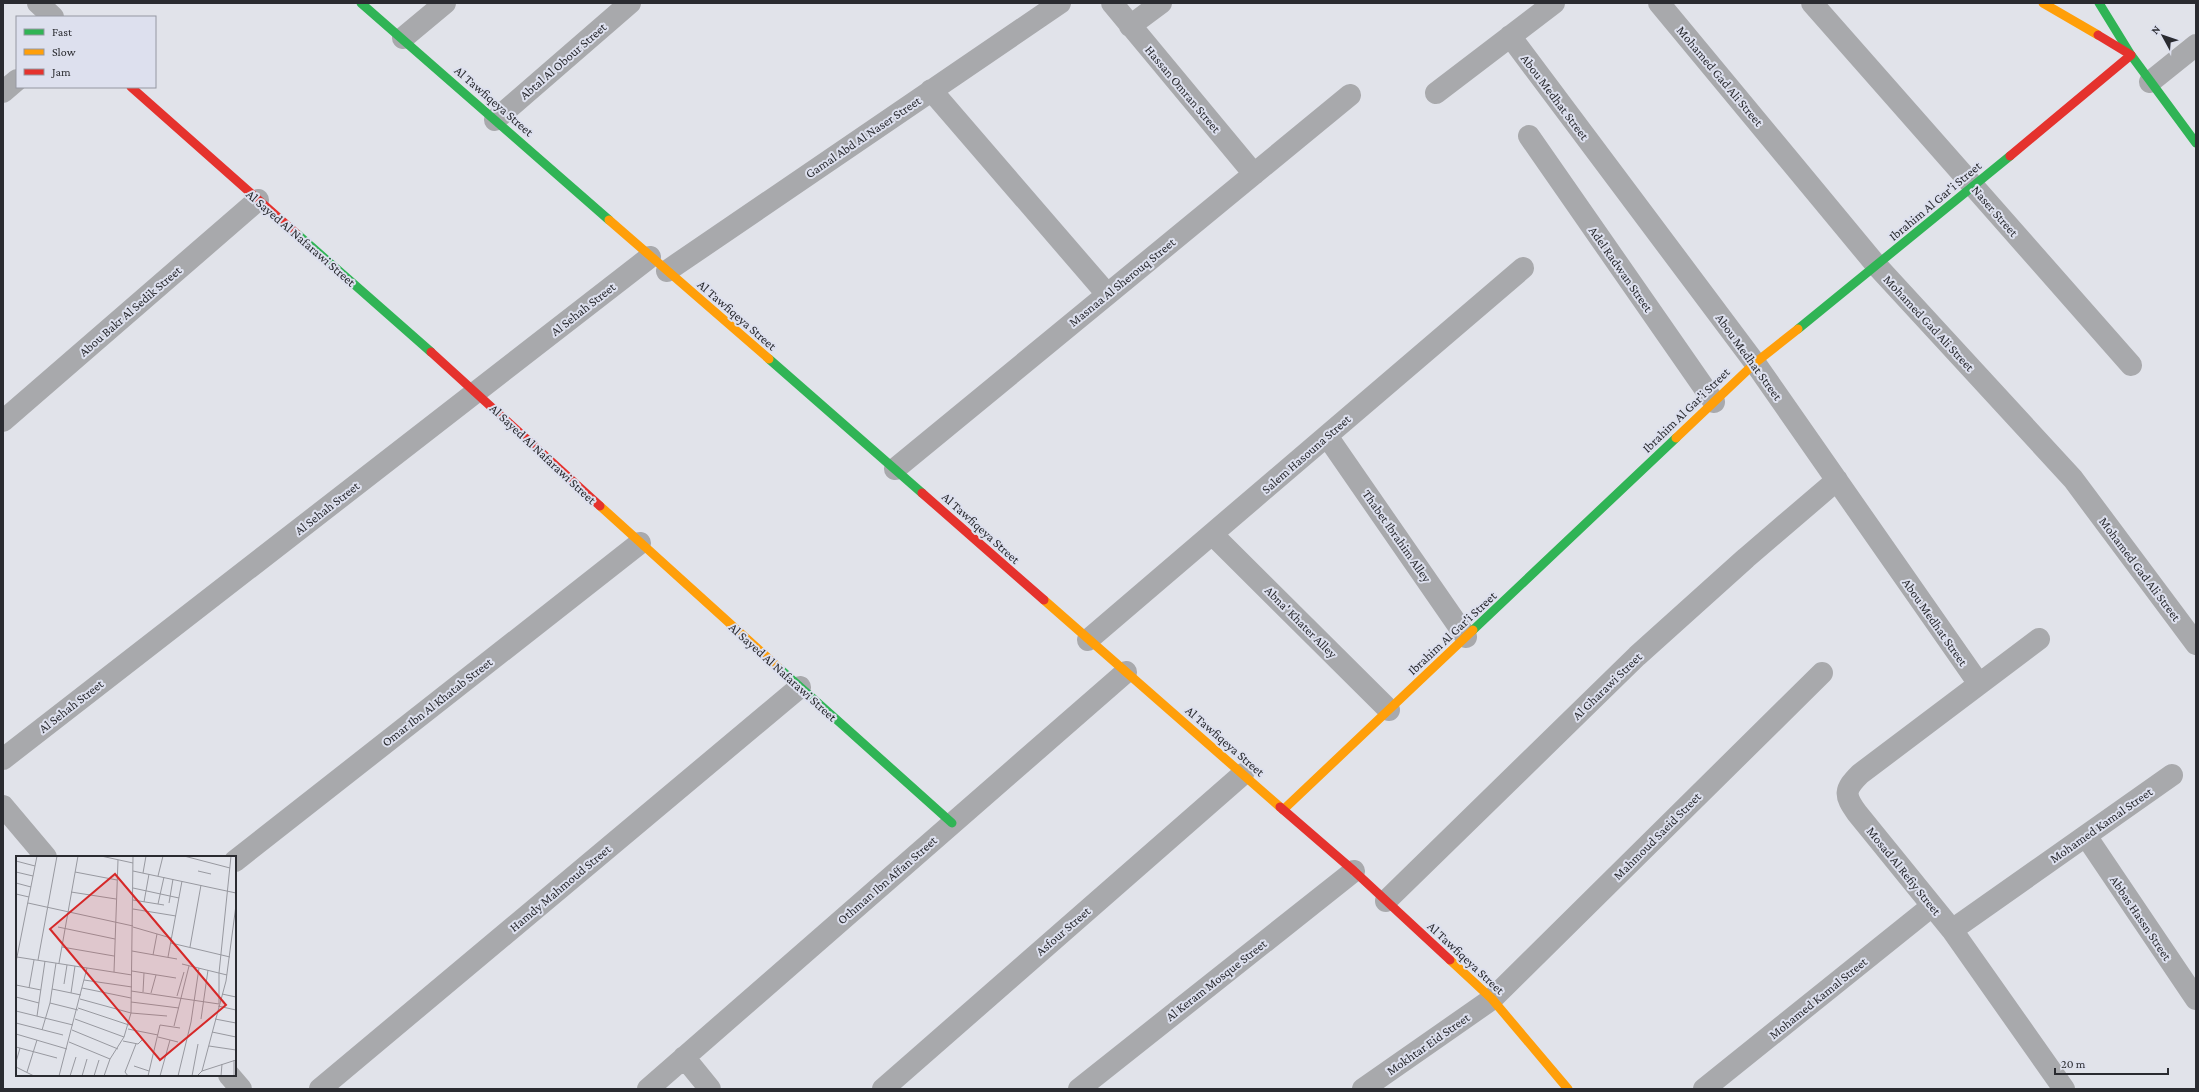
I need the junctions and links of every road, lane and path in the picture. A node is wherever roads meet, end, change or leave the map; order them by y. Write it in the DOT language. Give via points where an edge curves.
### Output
graph roads {
  1 [pos="38,3"];
  2 [pos="361,3"];
  3 [pos="446,3"];
  4 [pos="630,3"];
  5 [pos="1060,3"];
  6 [pos="1112,3"];
  7 [pos="1161,3"];
  8 [pos="1554,3"];
  9 [pos="1659,3"];
  10 [pos="1812,3"];
  11 [pos="2043,3"];
  12 [pos="2099,3"];
  13 [pos="52,16"];
  14 [pos="1130,26"];
  15 [pos="1510,36"];
  16 [pos="403,38"];
  17 [pos="2196,44"];
  18 [pos="2131,55"];
  19 [pos="16,81"];
  20 [pos="2150,82"];
  21 [pos="132,88"];
  22 [pos="931,90"];
  23 [pos="3,92"];
  24 [pos="1436,92"];
  25 [pos="1350,95"];
  26 [pos="495,120"];
  27 [pos="1529,136"];
  28 [pos="2196,143"];
  29 [pos="1254,174"];
  30 [pos="1974,186"];
  31 [pos="258,200"];
  32 [pos="650,257"];
  33 [pos="1877,266"];
  34 [pos="1523,268"];
  35 [pos="667,271"];
  36 [pos="1107,294"];
  37 [pos="1755,362"];
  38 [pos="2130,365"];
  39 [pos="476,392"];
  40 [pos="1714,402"];
  41 [pos="3,421"];
  42 [pos="1327,436"];
  43 [pos="895,469"];
  44 [pos="1837,480"];
  45 [pos="1212,534"];
  46 [pos="640,544"];
  47 [pos="1466,637"];
  48 [pos="2039,639"];
  49 [pos="1088,640"];
  50 [pos="2196,644"];
  51 [pos="1126,672"];
  52 [pos="1822,673"];
  53 [pos="1979,684"];
  54 [pos="800,687"];
  55 [pos="1389,710"];
  56 [pos="3,759"];
  57 [pos="1243,774"];
  58 [pos="2172,775"];
  59 [pos="3,806"];
  60 [pos="1283,810"];
  61 [pos="952,823"];
  62 [pos="2086,836"];
  63 [pos="45,856"];
  64 [pos="236,860"];
  65 [pos="1354,871"];
  66 [pos="1386,901"];
  67 [pos="1932,906"];
  68 [pos="1952,930"];
  69 [pos="2189,973"];
  70 [pos="1492,999"];
  71 [pos="2196,999"];
  72 [pos="684,1057"];
  73 [pos="230,1076"];
  74 [pos="241,1089"];
  75 [pos="320,1089"];
  76 [pos="648,1089"];
  77 [pos="710,1089"];
  78 [pos="882,1089"];
  79 [pos="1079,1089"];
  80 [pos="1363,1089"];
  81 [pos="1568,1089"];
  82 [pos="1704,1089"];
  83 [pos="2064,1089"];
  1 -- 13 [label="street"];
  2 -- 16 [label="street, Al Tawfiqeya Street"];
  3 -- 16 [label="street"];
  4 -- 26 [label="street, Abtal Al Obour Street"];
  5 -- 22 [label="street, Gamal Abd Al Naser Street"];
  6 -- 14 [label="street, Hassan Omran Street"];
  7 -- 14 [label="street"];
  8 -- 15 [label="street"];
  9 -- 33 [label="street, Mohamed Gad Ali Street"];
  10 -- 30 [label="street, Naser Street"];
  11 -- 18 [label="street"];
  12 -- 18 [label="street"];
  14 -- 29 [label="street, Hassan Omran Street"];
  15 -- 24 [label="street"];
  15 -- 37 [label="street, Abou Medhat Street"];
  16 -- 26 [label="street, Al Tawfiqeya Street"];
  17 -- 20 [label="street"];
  18 -- 20 [label="street"];
  18 -- 30 [label="street, Ibrahim Al Gar'i Street"];
  19 -- 23 [label="street"];
  20 -- 28 [label="street"];
  21 -- 31 [label="street, Al Sayed Al Nafarawi Street"];
  22 -- 35 [label="street, Gamal Abd Al Naser Street"];
  22 -- 36 [label="street"];
  25 -- 29 [label="street, Masnaa Al Sherouq Street"];
  26 -- 32 [label="street, Al Tawfiqeya Street"];
  27 -- 40 [label="street, Adel Radwan Street"];
  29 -- 36 [label="street, Masnaa Al Sherouq Street"];
  30 -- 33 [label="street, Ibrahim Al Gar'i Street"];
  30 -- 38 [label="street, Naser Street"];
  31 -- 39 [label="street, Al Sayed Al Nafarawi Street"];
  31 -- 41 [label="street, Abou Bakr Al Sedik Street"];
  32 -- 35 [label="street, Al Tawfiqeya Street"];
  32 -- 39 [label="street, Al Sehah Street"];
  33 -- 37 [label="street, Ibrahim Al Gar'i Street"];
  33 -- 50 [label="street, Mohamed Gad Ali Street" via="2073,479"];
  34 -- 42 [label="street, Salem Hasouna Street"];
  35 -- 43 [label="street, Al Tawfiqeya Street"];
  36 -- 43 [label="street, Masnaa Al Sherouq Street"];
  37 -- 40 [label="street, Ibrahim Al Gar'i Street"];
  37 -- 44 [label="street, Abou Medhat Street"];
  39 -- 46 [label="street, Al Sayed Al Nafarawi Street"];
  39 -- 56 [label="street, Al Sehah Street"];
  40 -- 47 [label="street, Ibrahim Al Gar'i Street"];
  42 -- 45 [label="street, Salem Hasouna Street"];
  42 -- 47 [label="street, Thabet Ibrahim Alley"];
  43 -- 49 [label="street, Al Tawfiqeya Street"];
  44 -- 53 [label="street, Abou Medhat Street"];
  44 -- 66 [label="street, Al Gharawi Street" via="1638,656"];
  45 -- 49 [label="street, Salem Hasouna Street"];
  45 -- 55 [label="street, Abna' Khater Alley"];
  46 -- 54 [label="street, Al Sayed Al Nafarawi Street"];
  46 -- 64 [label="street, Omar Ibn Al Khatab Street"];
  47 -- 55 [label="street, Ibrahim Al Gar'i Street"];
  48 -- 53 [label="street"];
  49 -- 51 [label="street, Al Tawfiqeya Street"];
  51 -- 57 [label="street, Al Tawfiqeya Street"];
  51 -- 61 [label="street, Othman Ibn Affan Street"];
  52 -- 70 [label="street, Mahmoud Saeid Street"];
  53 -- 67 [label="street, Mosad Al Refiy Street" via="1860,774 1850,784 1847,792 1849,802 1857,813"];
  54 -- 61 [label="street, Al Sayed Al Nafarawi Street"];
  54 -- 75 [label="street, Hamdy Mahmoud Street"];
  55 -- 60 [label="street, Ibrahim Al Gar'i Street"];
  57 -- 60 [label="street, Al Tawfiqeya Street"];
  57 -- 78 [label="street, Asfour Street"];
  58 -- 62 [label="street, Mohamed Kamal Street"];
  59 -- 63 [label="street"];
  60 -- 65 [label="street, Al Tawfiqeya Street"];
  61 -- 72 [label="street, Othman Ibn Affan Street"];
  62 -- 68 [label="street, Mohamed Kamal Street"];
  62 -- 69 [label="street, Abbas Hassn Street"];
  65 -- 66 [label="street, Al Tawfiqeya Street"];
  65 -- 79 [label="street, Al Keram Mosque Street"];
  66 -- 70 [label="street, Al Tawfiqeya Street"];
  67 -- 68 [label="street, Mosad Al Refiy Street"];
  67 -- 82 [label="street, Mohamed Kamal Street"];
  68 -- 83 [label="street, Mosad Al Refiy Street"];
  69 -- 71 [label="street, Abbas Hassn Street"];
  70 -- 80 [label="street, Mokhtar Eid Street"];
  70 -- 81 [label="street, Al Tawfiqeya Street"];
  72 -- 76 [label="street, Othman Ibn Affan Street"];
  72 -- 77 [label="street"];
  73 -- 74 [label="street"];
}
